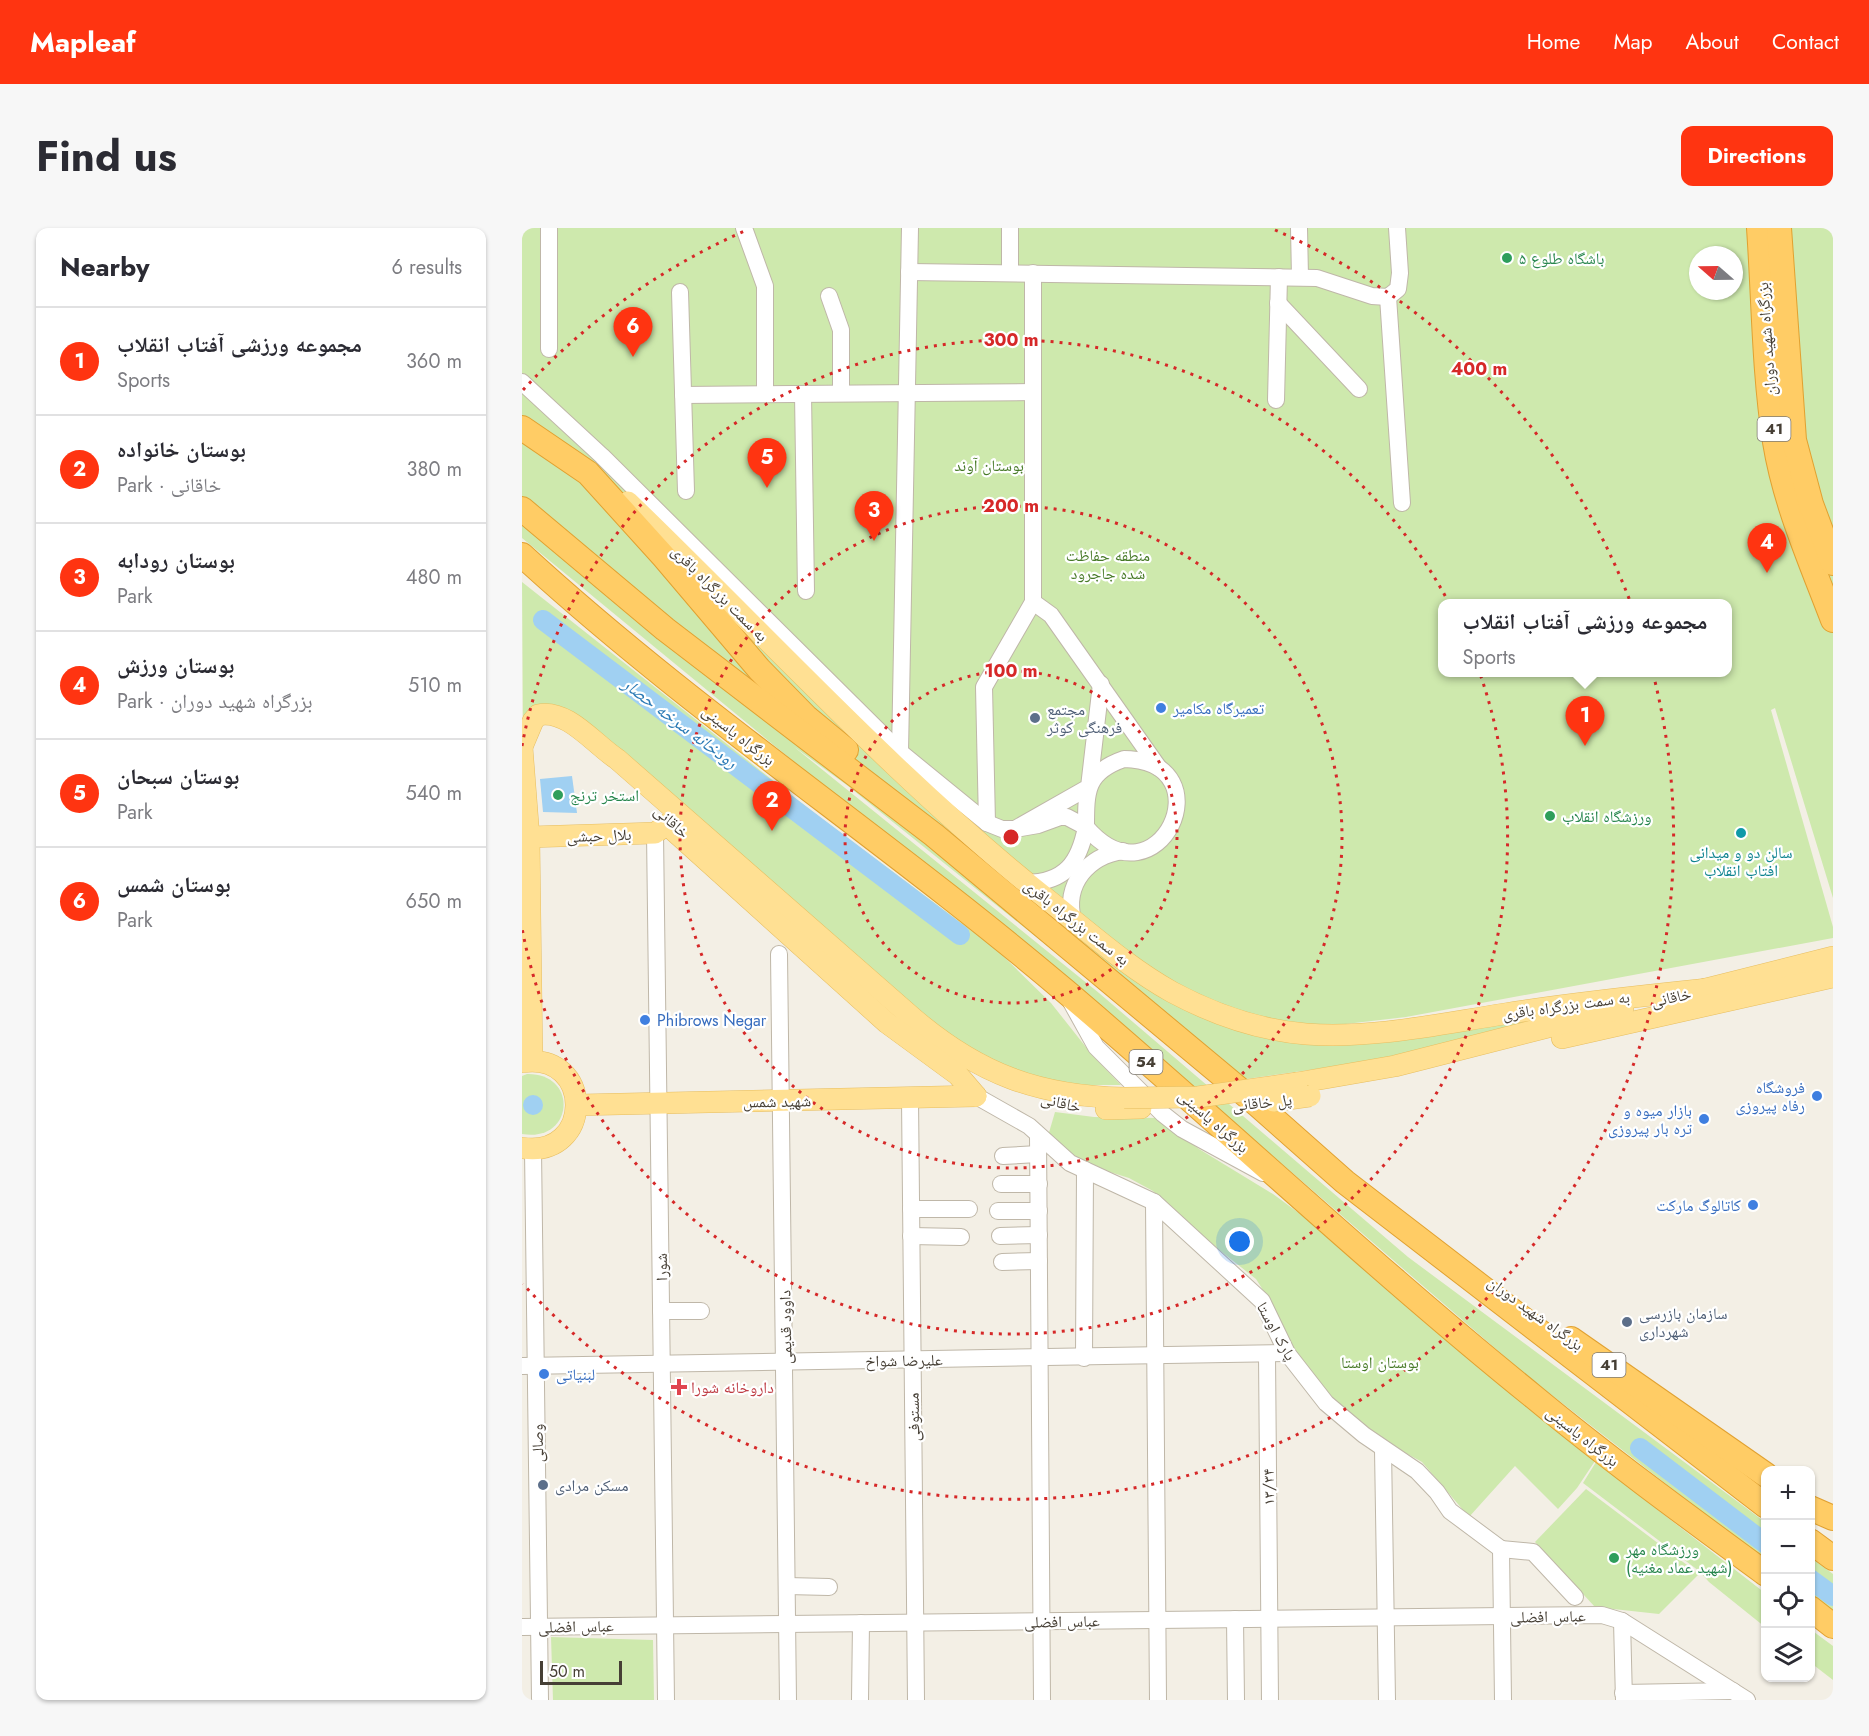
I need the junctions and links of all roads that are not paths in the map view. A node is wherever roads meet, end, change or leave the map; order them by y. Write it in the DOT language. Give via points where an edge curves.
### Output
graph roads {
  1 [pos="549,228"];
  2 [pos="744,228"];
  3 [pos="910,228"];
  4 [pos="1010,228"];
  5 [pos="1299,228"];
  6 [pos="1397,228"];
  7 [pos="1759,228"];
  8 [pos="1779,228"];
  9 [pos="909,272"];
  10 [pos="1010,273"];
  11 [pos="1033,273"];
  12 [pos="1279,277"];
  13 [pos="1300,277"];
  14 [pos="680,292"];
  15 [pos="829,296"];
  16 [pos="1388,297"];
  17 [pos="1278,303"];
  18 [pos="549,349"];
  19 [pos="522,382"];
  20 [pos="1359,388"];
  21 [pos="1033,392"];
  22 [pos="841,393"];
  23 [pos="907,393"];
  24 [pos="765,394"];
  25 [pos="803,394"];
  26 [pos="683,395"];
  27 [pos="1275,400"];
  28 [pos="522,428"];
  29 [pos="588,473"];
  30 [pos="686,491"];
  31 [pos="1402,503"];
  32 [pos="522,509"];
  33 [pos="522,555"];
  34 [pos="1833,563"];
  35 [pos="522,565"];
  36 [pos="558,588"];
  37 [pos="806,591"];
  38 [pos="1033,602"];
  39 [pos="1833,620"];
  40 [pos="1101,684"];
  41 [pos="522,747"];
  42 [pos="600,748"];
  43 [pos="900,752"];
  44 [pos="1161,771"];
  45 [pos="1089,787"];
  46 [pos="987,824"];
  47 [pos="664,827"];
  48 [pos="1086,827"];
  49 [pos="1015,829"];
  50 [pos="934,835"];
  51 [pos="525,837"];
  52 [pos="1124,851"];
  53 [pos="1027,883"];
  54 [pos="1073,920"];
  55 [pos="779,954"];
  56 [pos="1832,963"];
  57 [pos="1708,989"];
  58 [pos="527,1061"];
  59 [pos="1304,1090"];
  60 [pos="976,1095"];
  61 [pos="910,1099"];
  62 [pos="783,1101"];
  63 [pos="659,1103"];
  64 [pos="1133,1103"];
  65 [pos="577,1105"];
  66 [pos="1038,1135"];
  67 [pos="527,1149"];
  68 [pos="1038,1154"];
  69 [pos="1003,1156"];
  70 [pos="1085,1170"];
  71 [pos="1001,1184"];
  72 [pos="1039,1184"];
  73 [pos="1154,1202"];
  74 [pos="911,1209"];
  75 [pos="969,1209"];
  76 [pos="1039,1210"];
  77 [pos="998,1211"];
  78 [pos="1039,1235"];
  79 [pos="911,1236"];
  80 [pos="1000,1236"];
  81 [pos="961,1237"];
  82 [pos="1039,1261"];
  83 [pos="1002,1262"];
  84 [pos="1448,1263"];
  85 [pos="661,1311"];
  86 [pos="701,1311"];
  87 [pos="1287,1353"];
  88 [pos="1267,1355"];
  89 [pos="1155,1356"];
  90 [pos="1040,1358"];
  91 [pos="1084,1358"];
  92 [pos="912,1360"];
  93 [pos="785,1362"];
  94 [pos="662,1364"];
  95 [pos="529,1366"];
  96 [pos="1383,1449"];
  97 [pos="1761,1471"];
  98 [pos="1761,1502"];
  99 [pos="1815,1510"];
  100 [pos="1833,1518"];
  101 [pos="1815,1545"];
  102 [pos="1501,1549"];
  103 [pos="1833,1558"];
  104 [pos="1761,1570"];
  105 [pos="787,1587"];
  106 [pos="829,1587"];
  107 [pos="1575,1597"];
  108 [pos="1815,1612"];
  109 [pos="1502,1616"];
  110 [pos="1386,1617"];
  111 [pos="1269,1618"];
  112 [pos="1235,1619"];
  113 [pos="1158,1620"];
  114 [pos="1041,1621"];
  115 [pos="1622,1621"];
  116 [pos="915,1622"];
  117 [pos="861,1623"];
  118 [pos="787,1624"];
  119 [pos="665,1625"];
  120 [pos="539,1626"];
  121 [pos="1833,1626"];
  122 [pos="522,1627"];
  123 [pos="1740,1696"];
  124 [pos="1623,1697"];
  125 [pos="540,1700"];
  126 [pos="666,1700"];
  127 [pos="788,1700"];
  128 [pos="860,1700"];
  129 [pos="916,1700"];
  130 [pos="1042,1700"];
  131 [pos="1158,1700"];
  132 [pos="1236,1700"];
  133 [pos="1270,1700"];
  134 [pos="1387,1700"];
  135 [pos="1503,1700"];
  1 -- 18 [label="street"];
  2 -- 24 [label="street" via="765,286"];
  3 -- 9 [label="street"];
  4 -- 10 [label="street"];
  5 -- 13 [label="street"];
  6 -- 16 [label="street" via="1398,289"];
  7 -- 39 [label="highway, بزرگراه شهید دوران / 41" via="1775,444 1791,508"];
  8 -- 34 [label="highway, بزرگراه شهید دوران / 41" via="1794,440 1811,504"];
  9 -- 10 [label="street"];
  9 -- 23 [label="street"];
  10 -- 11 [label="street"];
  11 -- 12 [label="street"];
  11 -- 21 [label="street"];
  12 -- 13 [label="street"];
  12 -- 17 [label="street"];
  13 -- 16 [label="street"];
  14 -- 26 [label="street"];
  15 -- 22 [label="street" via="841,330"];
  16 -- 31 [label="street"];
  17 -- 20 [label="street"];
  17 -- 27 [label="street"];
  19 -- 43 [label="street" via="602,456"];
  21 -- 23 [label="street"];
  21 -- 38 [label="street"];
  22 -- 23 [label="street"];
  22 -- 25 [label="street"];
  23 -- 43 [label="street"];
  24 -- 25 [label="street"];
  24 -- 26 [label="street"];
  25 -- 37 [label="street"];
  26 -- 30 [label="street"];
  28 -- 29 [label="highway"];
  29 -- 50 [label="highway" via="759,669"];
  29 -- 53 [label="main road, به سمت بزرگراه باقری" via="609,484 872,746"];
  32 -- 50 [label="highway, 54" via="665,629"];
  33 -- 36 [label="highway, بزرگراه یاسینی / 54"];
  35 -- 36 [label="highway"];
  36 -- 104 [label="highway, بزرگراه یاسینی / 54" via="645,662 1065,991 1534,1397"];
  38 -- 40 [label="street" via="1051,615"];
  38 -- 46 [label="street" via="984,687"];
  40 -- 44 [label="street"];
  40 -- 45 [label="street"];
  41 -- 42 [label="main road" via="533,721 547,713 573,725"];
  41 -- 51 [label="main road"];
  42 -- 47 [label="main road, خاقانی"];
  42 -- 64 [label="main road, خاقانی" via="963,1058 1048,1090"];
  43 -- 46 [label="street"];
  44 -- 45 [label="street" via="1139,760 1124,759 1097,774"];
  44 -- 52 [label="street" via="1174,788 1175,819 1158,843 1145,850"];
  45 -- 48 [label="street"];
  45 -- 49 [label="street"];
  46 -- 49 [label="street"];
  47 -- 51 [label="main road, بلال حبشی"];
  47 -- 60 [label="main road" via="674,831 887,1023 958,1075"];
  47 -- 63 [label="street, شورا"];
  47 -- 64 [label="main road, خاقانی" via="960,1064 994,1081 1062,1104 1094,1109"];
  48 -- 49 [label="street" via="1060,817"];
  48 -- 52 [label="street" via="1102,842"];
  48 -- 53 [label="street" via="1080,851 1069,867 1050,881"];
  50 -- 84 [label="highway, 54" via="1345,1182"];
  51 -- 58 [label="main road"];
  52 -- 54 [label="street" via="1094,861 1076,883 1070,900"];
  53 -- 54 [label="main road, به سمت بزرگراه باقری"];
  54 -- 57 [label="main road, به سمت بزرگراه باقری" via="1151,980 1200,1006 1250,1023 1305,1034 1393,1031 1588,1000"];
  55 -- 62 [label="street, داوود قدیمی"];
  56 -- 57 [label="main road, خاقانی"];
  56 -- 59 [label="main road, خاقانی" via="1399,1079"];
  57 -- 59 [label="main road, خاقانی"];
  58 -- 65 [label="main road" via="546,1062 559,1069 575,1091"];
  59 -- 64 [label="main road, پل خاقانی, bridge" via="1236,1105"];
  60 -- 61 [label="main road, شهید شمس"];
  60 -- 66 [label="street, پارک اوستا" via="1010,1113"];
  61 -- 62 [label="main road, شهید شمس"];
  61 -- 74 [label="street, مستوفی"];
  62 -- 63 [label="main road, شهید شمس"];
  62 -- 93 [label="street, داوود قدیمی"];
  63 -- 65 [label="main road, شهید شمس"];
  63 -- 85 [label="street, شورا"];
  65 -- 67 [label="main road" via="575,1119 559,1141 547,1148"];
  66 -- 68 [label="street"];
  66 -- 70 [label="street, پارک اوستا" via="1070,1163"];
  67 -- 95 [label="street, وصالی"];
  68 -- 69 [label="street"];
  68 -- 72 [label="street"];
  70 -- 73 [label="street, پارک اوستا"];
  70 -- 91 [label="street"];
  71 -- 72 [label="street"];
  72 -- 76 [label="street"];
  73 -- 87 [label="street, پارک اوستا" via="1262,1301"];
  73 -- 89 [label="street"];
  74 -- 75 [label="street"];
  74 -- 79 [label="street, مستوفی"];
  76 -- 77 [label="street"];
  76 -- 78 [label="street"];
  78 -- 80 [label="street"];
  78 -- 82 [label="street"];
  79 -- 81 [label="street"];
  79 -- 92 [label="street, مستوفی"];
  82 -- 83 [label="street"];
  82 -- 90 [label="street"];
  84 -- 97 [label="highway, بزرگراه شهید دوران / 41" via="1484,1275"];
  84 -- 98 [label="highway, 54"];
  85 -- 86 [label="street"];
  85 -- 94 [label="street, شورا"];
  87 -- 88 [label="street, علیرضا شواخ"];
  87 -- 96 [label="street, پارک اوستا" via="1326,1403"];
  88 -- 89 [label="street, علیرضا شواخ"];
  88 -- 111 [label="street, ۱۳/۳۴"];
  89 -- 91 [label="street, علیرضا شواخ"];
  89 -- 113 [label="street"];
  90 -- 91 [label="street, علیرضا شواخ"];
  90 -- 92 [label="street, علیرضا شواخ"];
  90 -- 114 [label="street"];
  92 -- 93 [label="street, علیرضا شواخ"];
  92 -- 116 [label="street, مستوفی"];
  93 -- 94 [label="street, علیرضا شواخ"];
  93 -- 105 [label="street, داوود قدیمی"];
  94 -- 95 [label="street, علیرضا شواخ"];
  94 -- 119 [label="street, شورا"];
  95 -- 120 [label="street, وصالی"];
  96 -- 102 [label="street, پارک اوستا" via="1417,1471 1450,1511"];
  96 -- 110 [label="street"];
  99 -- 100 [label="highway"];
  101 -- 103 [label="highway"];
  102 -- 107 [label="street" via="1533,1552"];
  102 -- 109 [label="street"];
  105 -- 106 [label="street"];
  105 -- 118 [label="street, داوود قدیمی"];
  108 -- 121 [label="highway"];
  109 -- 110 [label="street, عباس افضلی"];
  109 -- 115 [label="street, عباس افضلی" via="1602,1615"];
  109 -- 135 [label="street"];
  110 -- 111 [label="street, عباس افضلی"];
  110 -- 134 [label="street"];
  111 -- 112 [label="street, عباس افضلی"];
  111 -- 133 [label="street, ۱۳/۳۴"];
  112 -- 113 [label="street, عباس افضلی"];
  112 -- 132 [label="street"];
  113 -- 114 [label="street, عباس افضلی"];
  113 -- 131 [label="street"];
  114 -- 116 [label="street, عباس افضلی"];
  114 -- 130 [label="street"];
  115 -- 123 [label="street, عباس افضلی"];
  115 -- 124 [label="street"];
  116 -- 117 [label="street, عباس افضلی"];
  116 -- 129 [label="street, مستوفی"];
  117 -- 118 [label="street, عباس افضلی"];
  117 -- 128 [label="street"];
  118 -- 119 [label="street, عباس افضلی"];
  118 -- 127 [label="street, داوود قدیمی"];
  119 -- 120 [label="street, عباس افضلی"];
  119 -- 126 [label="street, شورا"];
  120 -- 122 [label="street, عباس افضلی"];
  120 -- 125 [label="street, وصالی"];
  123 -- 124 [label="street"];
}
